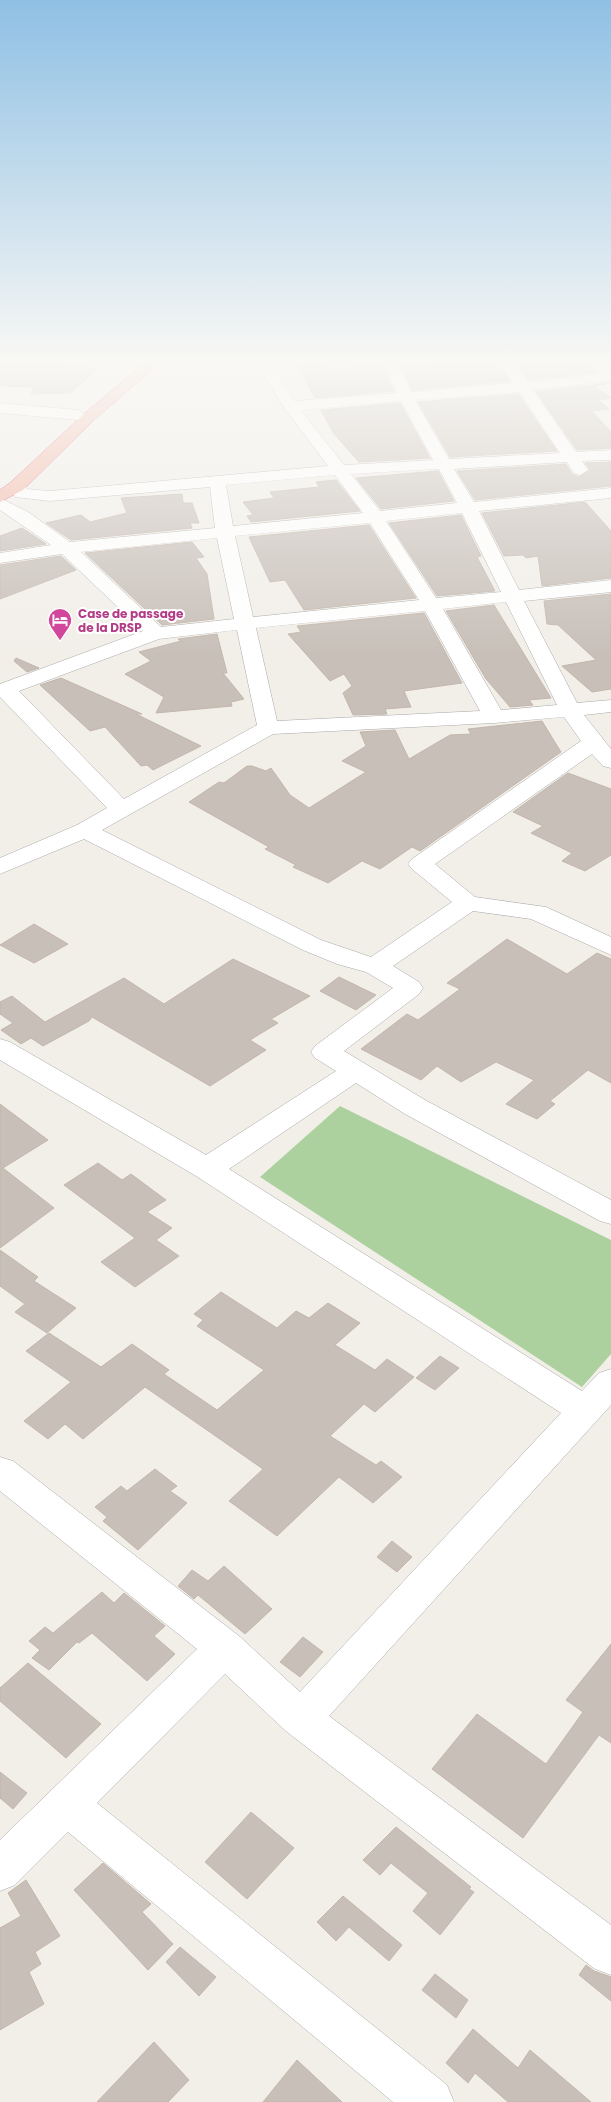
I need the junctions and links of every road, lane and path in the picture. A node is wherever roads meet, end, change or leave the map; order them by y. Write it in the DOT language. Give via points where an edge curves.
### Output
graph roads {
  1 [pos="25,460"];
  2 [pos="44,460"];
  3 [pos="331,460"];
  4 [pos="441,460"];
  5 [pos="526,460"];
  6 [pos="572,460"];
  7 [pos="443,464"];
  8 [pos="339,470"];
  9 [pos="217,480"];
  10 [pos="0,481"];
  11 [pos="17,486"];
  12 [pos="605,494"];
  13 [pos="0,496"];
  14 [pos="0,503"];
  15 [pos="468,507"];
  16 [pos="611,512"];
  17 [pos="376,518"];
  18 [pos="225,534"];
  19 [pos="67,548"];
  20 [pos="0,558"];
  21 [pos="611,586"];
  22 [pos="514,596"];
  23 [pos="430,603"];
  24 [pos="245,623"];
  25 [pos="156,633"];
  26 [pos="3,690"];
  27 [pos="611,706"];
  28 [pos="570,710"];
  29 [pos="494,717"];
  30 [pos="268,728"];
  31 [pos="593,743"];
  32 [pos="611,761"];
  33 [pos="121,809"];
  34 [pos="85,830"];
  35 [pos="0,867"];
  36 [pos="468,903"];
  37 [pos="611,947"];
  38 [pos="375,966"];
  39 [pos="0,1048"];
  40 [pos="354,1072"];
  41 [pos="207,1169"];
  42 [pos="611,1213"];
  43 [pos="611,1382"];
  44 [pos="584,1410"];
  45 [pos="0,1471"];
  46 [pos="225,1648"];
  47 [pos="301,1719"];
  48 [pos="67,1805"];
  49 [pos="0,1870"];
  50 [pos="611,1953"];
  51 [pos="430,2102"];
  1 -- 10 [label="highway"];
  2 -- 11 [label="highway"];
  3 -- 8 [label="street"];
  4 -- 7 [label="street"];
  5 -- 7 [label="street"];
  6 -- 12 [label="street"];
  7 -- 8 [label="street"];
  7 -- 15 [label="street"];
  8 -- 9 [label="street"];
  8 -- 17 [label="street"];
  9 -- 11 [label="street" via="50,496 21,493"];
  9 -- 18 [label="street"];
  11 -- 13 [label="highway"];
  12 -- 15 [label="street"];
  12 -- 16 [label="street"];
  14 -- 19 [label="street" via="25,516"];
  15 -- 17 [label="street"];
  15 -- 22 [label="street"];
  17 -- 18 [label="street"];
  17 -- 23 [label="street"];
  18 -- 19 [label="street"];
  18 -- 24 [label="street"];
  19 -- 20 [label="street"];
  19 -- 25 [label="street"];
  21 -- 22 [label="street"];
  22 -- 23 [label="street"];
  22 -- 28 [label="street"];
  23 -- 24 [label="street"];
  23 -- 29 [label="street"];
  24 -- 25 [label="street"];
  24 -- 30 [label="street"];
  25 -- 26 [label="street"];
  26 -- 33 [label="street"];
  27 -- 28 [label="street"];
  28 -- 29 [label="street"];
  28 -- 31 [label="street"];
  29 -- 30 [label="street"];
  30 -- 33 [label="street"];
  31 -- 32 [label="street"];
  31 -- 36 [label="street" via="420,864"];
  33 -- 34 [label="street"];
  34 -- 35 [label="street"];
  34 -- 38 [label="street" via="312,945 346,959"];
  36 -- 37 [label="street" via="537,912"];
  36 -- 38 [label="street"];
  38 -- 40 [label="street" via="410,988 325,1052"];
  39 -- 41 [label="street"];
  40 -- 41 [label="street"];
  40 -- 42 [label="street"];
  41 -- 44 [label="street"];
  43 -- 44 [label="street"];
  44 -- 47 [label="street"];
  45 -- 46 [label="street"];
  46 -- 47 [label="street"];
  46 -- 48 [label="street"];
  47 -- 50 [label="street"];
  48 -- 49 [label="street"];
  48 -- 51 [label="street"];
}
